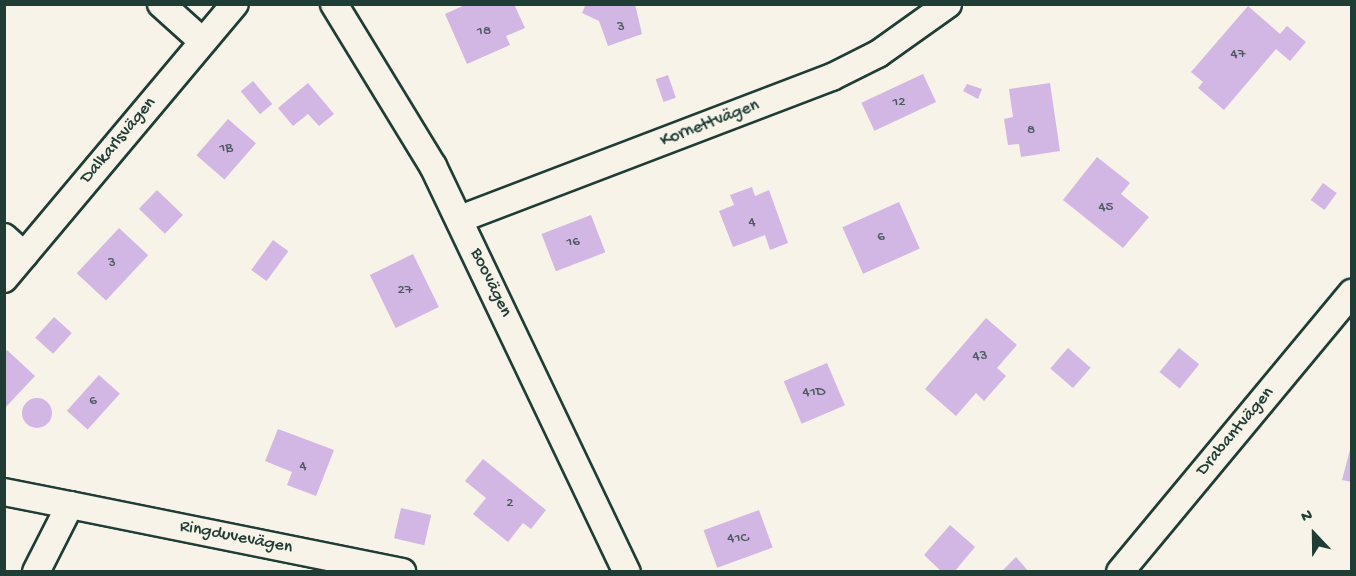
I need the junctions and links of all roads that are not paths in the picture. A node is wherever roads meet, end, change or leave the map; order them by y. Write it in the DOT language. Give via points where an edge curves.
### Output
graph roads {
  1 [pos="161,4"];
  2 [pos="235,4"];
  3 [pos="334,4"];
  4 [pos="948,4"];
  5 [pos="201,40"];
  6 [pos="460,219"];
  7 [pos="4,237"];
  8 [pos="24,255"];
  9 [pos="4,279"];
  10 [pos="1352,293"];
  11 [pos="4,492"];
  12 [pos="70,505"];
  13 [pos="36,572"];
  14 [pos="402,572"];
  15 [pos="627,572"];
  16 [pos="1120,572"];
  1 -- 5 [label="street"];
  2 -- 5 [label="street, Dalkarlsvägen"];
  3 -- 6 [label="street, Boovägen"];
  4 -- 6 [label="street, Kornettvägen" via="878,54 832,77"];
  5 -- 8 [label="street, Dalkarlsvägen"];
  6 -- 15 [label="street, Boovägen"];
  7 -- 8 [label="street"];
  8 -- 9 [label="street, Dalkarlsvägen"];
  10 -- 16 [label="street, Drabantvägen"];
  11 -- 12 [label="street, Ringduvevägen"];
  12 -- 13 [label="street"];
  12 -- 14 [label="street, Ringduvevägen"];
}
